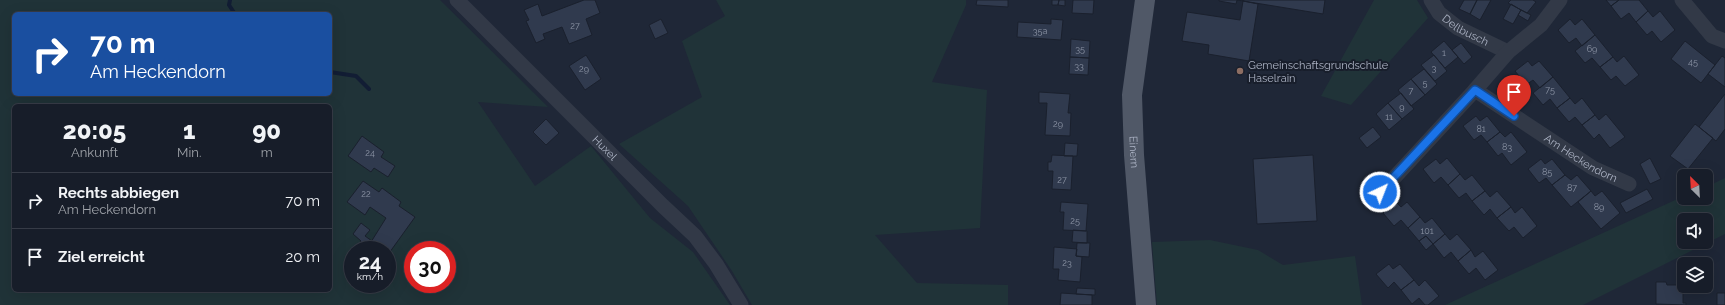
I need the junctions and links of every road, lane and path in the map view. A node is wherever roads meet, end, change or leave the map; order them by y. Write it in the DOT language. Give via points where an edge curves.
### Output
graph roads {
  1 [pos="457,0"];
  2 [pos="1145,0"];
  3 [pos="1431,0"];
  4 [pos="1560,0"];
  5 [pos="1682,0"];
  6 [pos="1725,41"];
  7 [pos="1508,52"];
  8 [pos="1475,90"];
  9 [pos="1629,184"];
  10 [pos="1380,192"];
  11 [pos="741,305"];
  12 [pos="1146,305"];
  1 -- 11 [label="street, Huxel" via="695,236"];
  2 -- 12 [label="main road, Einern" via="1132,95"];
  3 -- 7 [label="street, Dellbusch" via="1438,13 1458,28"];
  4 -- 7 [label="street" via="1541,24"];
  5 -- 6 [label="street" via="1712,36"];
  7 -- 8 [label="street"];
  8 -- 9 [label="street, Am Heckendorn" via="1593,168"];
  8 -- 10 [label="street"];
}
